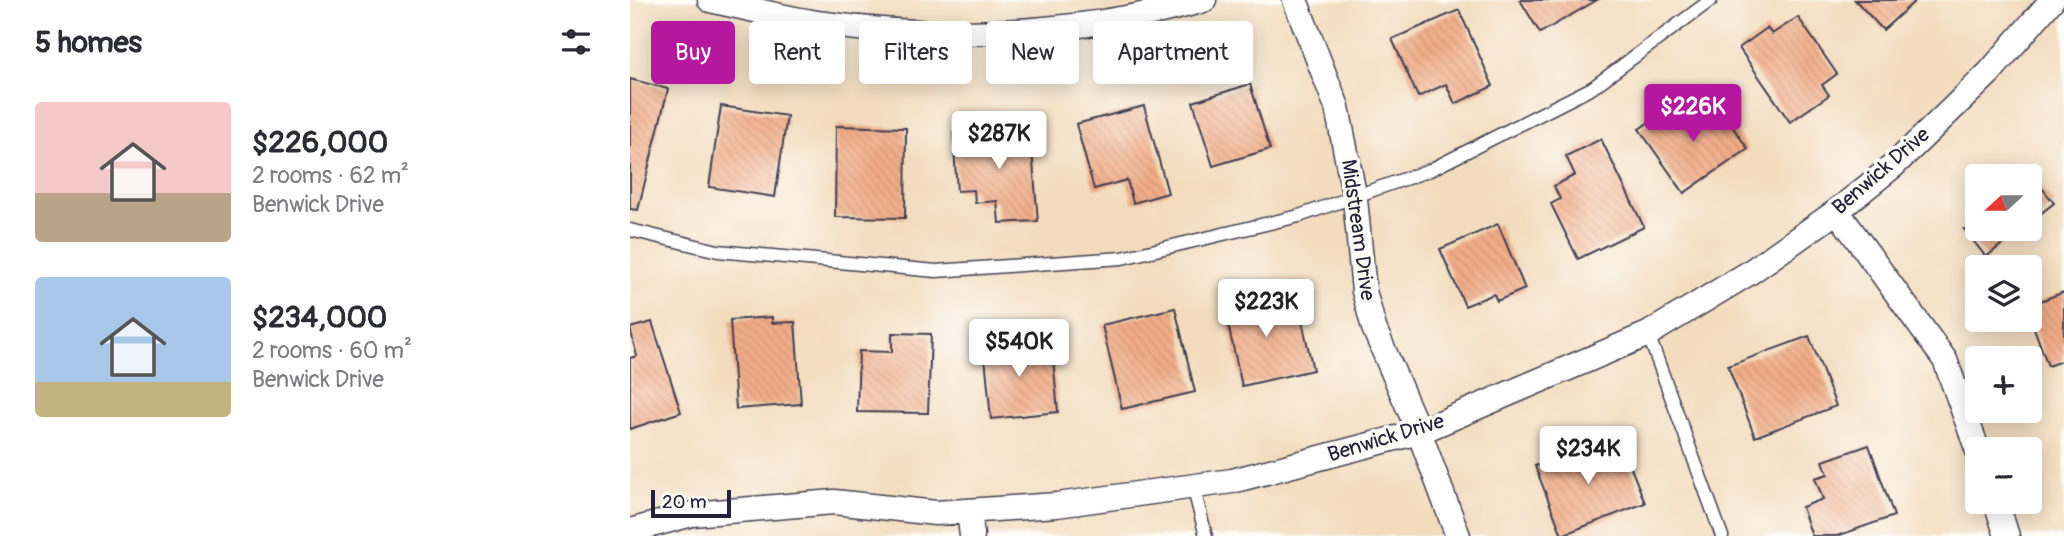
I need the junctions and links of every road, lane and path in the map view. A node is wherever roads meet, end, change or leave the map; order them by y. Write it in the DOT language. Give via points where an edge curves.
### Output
graph roads {
  1 [pos="710,0"];
  2 [pos="1204,0"];
  3 [pos="1296,0"];
  4 [pos="1711,0"];
  5 [pos="2052,0"];
  6 [pos="1354,199"];
  7 [pos="1836,211"];
  8 [pos="630,230"];
  9 [pos="1648,334"];
  10 [pos="1419,432"];
  11 [pos="1973,437"];
  12 [pos="1193,486"];
  13 [pos="969,511"];
  14 [pos="2000,514"];
  15 [pos="630,531"];
  16 [pos="972,536"];
  17 [pos="1206,536"];
  18 [pos="1458,536"];
  19 [pos="1722,536"];
  20 [pos="2007,536"];
  1 -- 2 [label="street" via="824,24 921,33 1078,27"];
  3 -- 6 [label="street, Midstream Drive" via="1337,107"];
  4 -- 6 [label="lane" via="1591,88 1430,170"];
  5 -- 7 [label="street, Benwick Drive" via="1989,73 1893,166"];
  6 -- 8 [label="lane" via="1122,258 936,271 718,251"];
  6 -- 10 [label="street, Midstream Drive" via="1364,291 1374,328"];
  7 -- 9 [label="street, Benwick Drive" via="1749,273"];
  7 -- 11 [label="street" via="1945,360"];
  9 -- 10 [label="street, Benwick Drive"];
  9 -- 19 [label="lane"];
  10 -- 12 [label="street, Benwick Drive" via="1232,481"];
  10 -- 18 [label="street, Midstream Drive"];
  12 -- 13 [label="street, Benwick Drive" via="1057,505"];
  12 -- 17 [label="lane"];
  13 -- 15 [label="street, Benwick Drive" via="936,513 834,502 692,514"];
  13 -- 16 [label="street"];
  14 -- 20 [label="street"];
}
